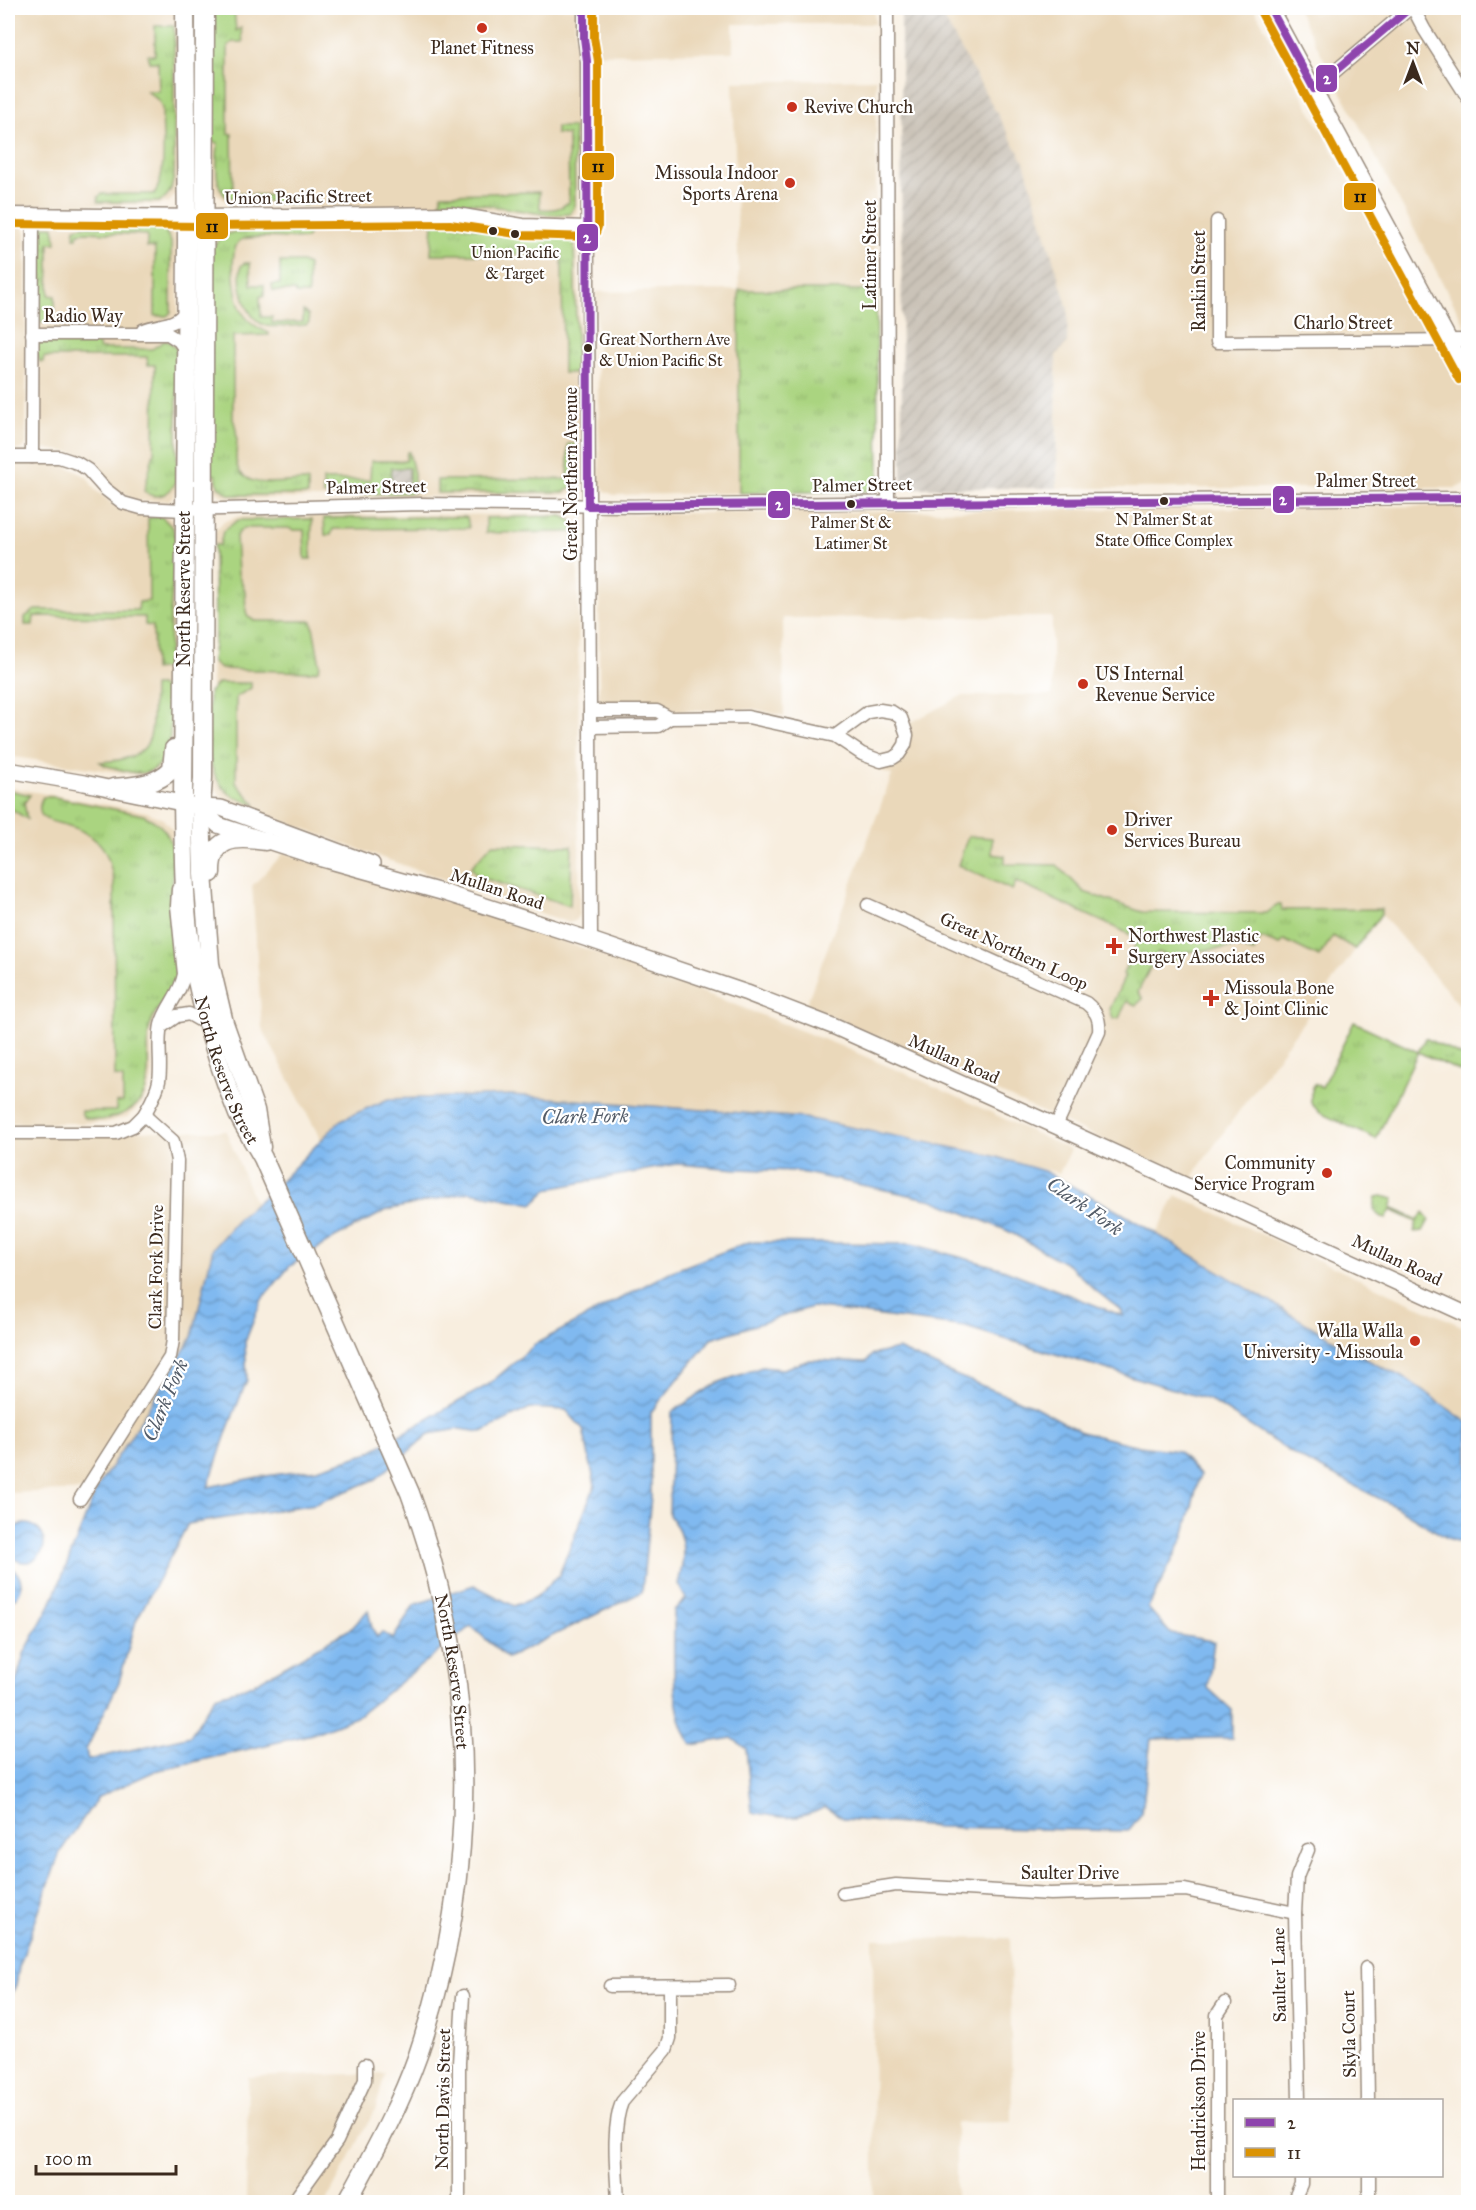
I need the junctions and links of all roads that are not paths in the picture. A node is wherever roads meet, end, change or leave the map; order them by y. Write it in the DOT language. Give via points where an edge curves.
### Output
graph roads {
  1 [pos="185,8"];
  2 [pos="205,8"];
  3 [pos="584,8"];
  4 [pos="887,8"];
  5 [pos="1270,8"];
  6 [pos="1411,8"];
  7 [pos="1314,89"];
  8 [pos="1468,98"];
  9 [pos="8,214"];
  10 [pos="33,214"];
  11 [pos="196,216"];
  12 [pos="1217,221"];
  13 [pos="587,227"];
  14 [pos="186,310"];
  15 [pos="32,334"];
  16 [pos="133,334"];
  17 [pos="1449,340"];
  18 [pos="1468,340"];
  19 [pos="1218,342"];
  20 [pos="186,350"];
  21 [pos="1468,375"];
  22 [pos="8,457"];
  23 [pos="32,457"];
  24 [pos="1468,498"];
  25 [pos="888,502"];
  26 [pos="588,506"];
  27 [pos="184,510"];
  28 [pos="204,511"];
  29 [pos="184,553"];
  30 [pos="590,711"];
  31 [pos="670,718"];
  32 [pos="590,727"];
  33 [pos="835,736"];
  34 [pos="8,770"];
  35 [pos="113,788"];
  36 [pos="183,802"];
  37 [pos="201,807"];
  38 [pos="265,841"];
  39 [pos="184,873"];
  40 [pos="407,881"];
  41 [pos="868,905"];
  42 [pos="591,940"];
  43 [pos="210,964"];
  44 [pos="208,1025"];
  45 [pos="160,1028"];
  46 [pos="144,1115"];
  47 [pos="1056,1126"];
  48 [pos="8,1133"];
  49 [pos="263,1158"];
  50 [pos="1468,1314"];
  51 [pos="80,1499"];
  52 [pos="1308,1850"];
  53 [pos="843,1893"];
  54 [pos="1295,1913"];
  55 [pos="1366,1968"];
  56 [pos="729,1985"];
  57 [pos="610,1986"];
  58 [pos="670,1986"];
  59 [pos="463,1996"];
  60 [pos="1225,2003"];
  61 [pos="365,2065"];
  62 [pos="1299,2099"];
  63 [pos="1368,2099"];
  64 [pos="1301,2177"];
  65 [pos="1369,2177"];
  66 [pos="298,2202"];
  67 [pos="348,2202"];
  68 [pos="459,2202"];
  69 [pos="618,2202"];
  70 [pos="1217,2202"];
  71 [pos="1293,2202"];
  72 [pos="1369,2202"];
  1 -- 11 [label="highway, North Reserve Street"];
  2 -- 11 [label="highway, North Reserve Street"];
  3 -- 13 [label="street, Great Northern Avenue"];
  4 -- 25 [label="street, Latimer Street"];
  5 -- 7 [label="main road"];
  6 -- 7 [label="street"];
  6 -- 8 [label="street"];
  7 -- 17 [label="main road"];
  9 -- 10 [label="street, Union Pacific Street"];
  10 -- 11 [label="street, Union Pacific Street"];
  10 -- 15 [label="street"];
  11 -- 13 [label="street, Union Pacific Street" via="451,213 523,225"];
  11 -- 14 [label="highway, North Reserve Street"];
  11 -- 28 [label="highway, North Reserve Street"];
  12 -- 19 [label="street, Rankin Street"];
  13 -- 26 [label="street, Great Northern Avenue"];
  14 -- 16 [label="street, Radio Way" via="176,322"];
  14 -- 20 [label="highway, North Reserve Street"];
  15 -- 16 [label="street, Radio Way"];
  15 -- 23 [label="street"];
  16 -- 20 [label="street, Radio Way" via="168,333"];
  17 -- 18 [label="street, Charlo Street"];
  17 -- 19 [label="street, Charlo Street"];
  17 -- 21 [label="main road"];
  20 -- 27 [label="highway, North Reserve Street"];
  22 -- 23 [label="street, Palmer Street"];
  23 -- 27 [label="street, Palmer Street" via="60,457 77,463 123,503"];
  24 -- 25 [label="street, Palmer Street"];
  25 -- 26 [label="street, Palmer Street"];
  26 -- 28 [label="street, Palmer Street" via="421,504"];
  26 -- 30 [label="street, Great Northern Avenue"];
  27 -- 28 [label="street, Palmer Street"];
  27 -- 29 [label="highway, North Reserve Street"];
  28 -- 37 [label="highway, North Reserve Street"];
  29 -- 35 [label="highway" via="176,599 172,770 152,783"];
  29 -- 36 [label="highway, North Reserve Street"];
  30 -- 31 [label="street" via="657,711"];
  30 -- 32 [label="street, Great Northern Avenue"];
  31 -- 32 [label="street" via="658,726"];
  31 -- 33 [label="street" via="748,717"];
  32 -- 42 [label="street, Great Northern Avenue"];
  33 -- 33 [label="street" via="881,761 899,754 907,735 901,718 880,710 868,712"];
  34 -- 35 [label="main road, Mullan Road"];
  35 -- 36 [label="main road, Mullan Road"];
  36 -- 37 [label="main road, Mullan Road"];
  36 -- 39 [label="highway, North Reserve Street"];
  37 -- 38 [label="main road, Mullan Road" via="218,825"];
  37 -- 40 [label="main road, Mullan Road" via="222,809 323,845"];
  37 -- 43 [label="highway, North Reserve Street"];
  38 -- 40 [label="main road, Mullan Road"];
  38 -- 43 [label="highway" via="235,839 221,844 213,855 214,942"];
  39 -- 44 [label="highway, North Reserve Street" via="193,961"];
  39 -- 45 [label="street" via="177,906 184,974"];
  40 -- 42 [label="main road, Mullan Road"];
  41 -- 47 [label="street, Great Northern Loop" via="1094,1010 1100,1020 1099,1032"];
  42 -- 47 [label="main road, Mullan Road" via="824,1023"];
  43 -- 49 [label="highway, North Reserve Street" via="224,1023 255,1110"];
  44 -- 45 [label="street" via="189,1014 177,1016"];
  44 -- 49 [label="highway, North Reserve Street" via="239,1116"];
  45 -- 46 [label="street" via="159,1081"];
  46 -- 48 [label="street" via="133,1126 116,1133"];
  46 -- 51 [label="street, Clark Fork Drive" via="173,1141 177,1161 173,1340 170,1357"];
  47 -- 50 [label="main road, Mullan Road"];
  49 -- 67 [label="highway, North Reserve Street" via="410,1493 426,1538 457,1675 463,1740 463,1827 457,1892 435,1998 400,2100"];
  52 -- 54 [label="street, Saulter Lane" via="1297,1877"];
  53 -- 54 [label="street, Saulter Drive" via="896,1885 1050,1894 1185,1890"];
  54 -- 62 [label="street, Saulter Lane"];
  55 -- 63 [label="street, Skyla Court"];
  56 -- 58 [label="street"];
  57 -- 58 [label="street"];
  58 -- 69 [label="street" via="670,2038 666,2050 619,2109"];
  59 -- 68 [label="street, North Davis Street"];
  60 -- 70 [label="street, Hendrickson Drive" via="1217,2015"];
  61 -- 66 [label="street" via="365,2080 337,2141 298,2195"];
  64 -- 71 [label="street"];
  65 -- 72 [label="street"];
}
